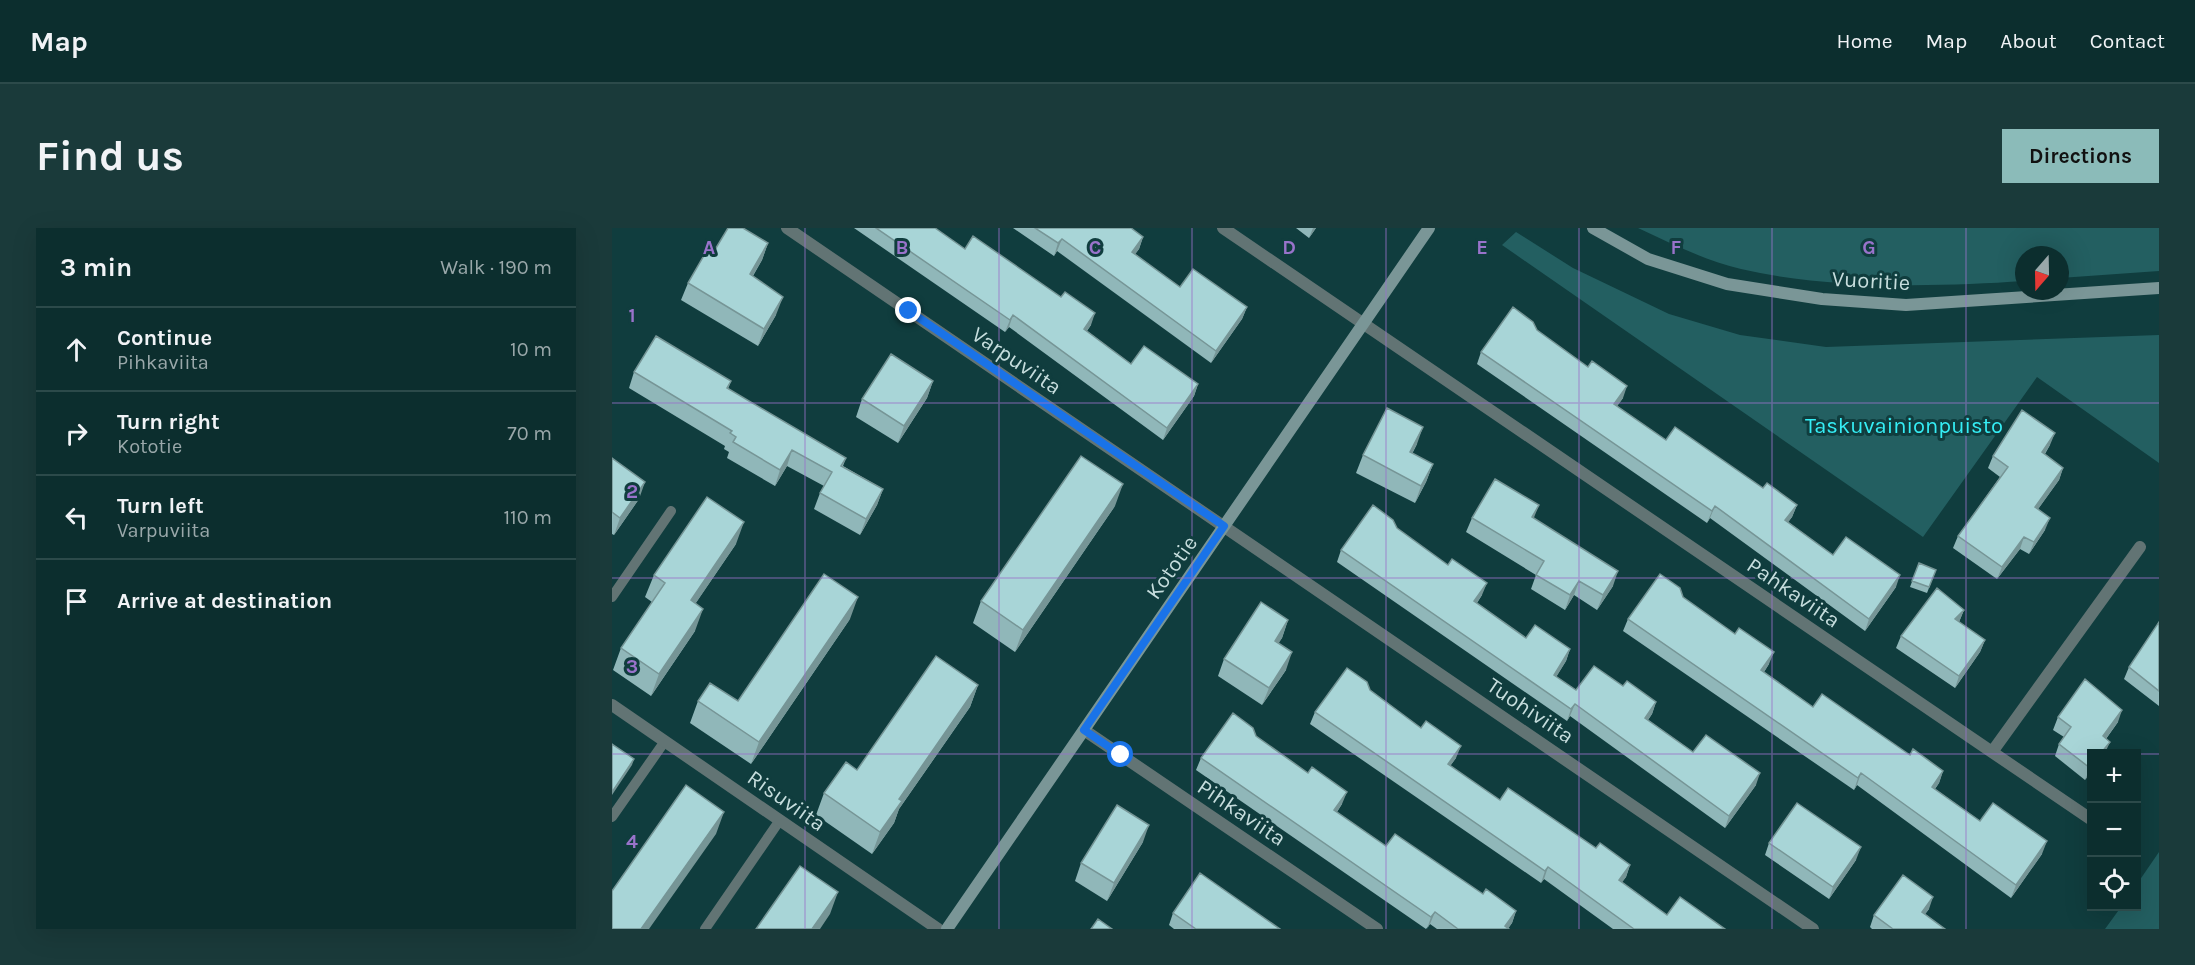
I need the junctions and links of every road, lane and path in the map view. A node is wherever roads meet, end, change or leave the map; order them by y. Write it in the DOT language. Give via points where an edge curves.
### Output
graph roads {
  1 [pos="787,228"];
  2 [pos="1223,228"];
  3 [pos="1430,228"];
  4 [pos="1593,228"];
  5 [pos="2159,288"];
  6 [pos="1364,324"];
  7 [pos="671,510"];
  8 [pos="1224,526"];
  9 [pos="2140,548"];
  10 [pos="612,597"];
  11 [pos="612,705"];
  12 [pos="1084,730"];
  13 [pos="665,741"];
  14 [pos="1992,752"];
  15 [pos="612,817"];
  16 [pos="2087,817"];
  17 [pos="780,820"];
  18 [pos="705,929"];
  19 [pos="938,929"];
  20 [pos="947,929"];
  21 [pos="1377,929"];
  22 [pos="1813,929"];
  1 -- 8 [label="street, Varpuviita"];
  2 -- 6 [label="street, Pahkaviita"];
  3 -- 6 [label="street, Kototie"];
  4 -- 5 [label="street, Vuoritie" via="1648,259 1727,284 1822,299 1906,305"];
  6 -- 8 [label="street, Kototie"];
  6 -- 14 [label="street, Pahkaviita"];
  7 -- 10 [label="lane"];
  8 -- 12 [label="street, Kototie"];
  8 -- 22 [label="street, Tuohiviita"];
  9 -- 14 [label="street"];
  11 -- 13 [label="street, Risuviita"];
  12 -- 20 [label="street, Kototie"];
  12 -- 21 [label="street, Pihkaviita"];
  13 -- 15 [label="lane"];
  13 -- 17 [label="street, Risuviita"];
  14 -- 16 [label="street, Pahkaviita"];
  17 -- 18 [label="lane"];
  17 -- 19 [label="street, Risuviita"];
}
